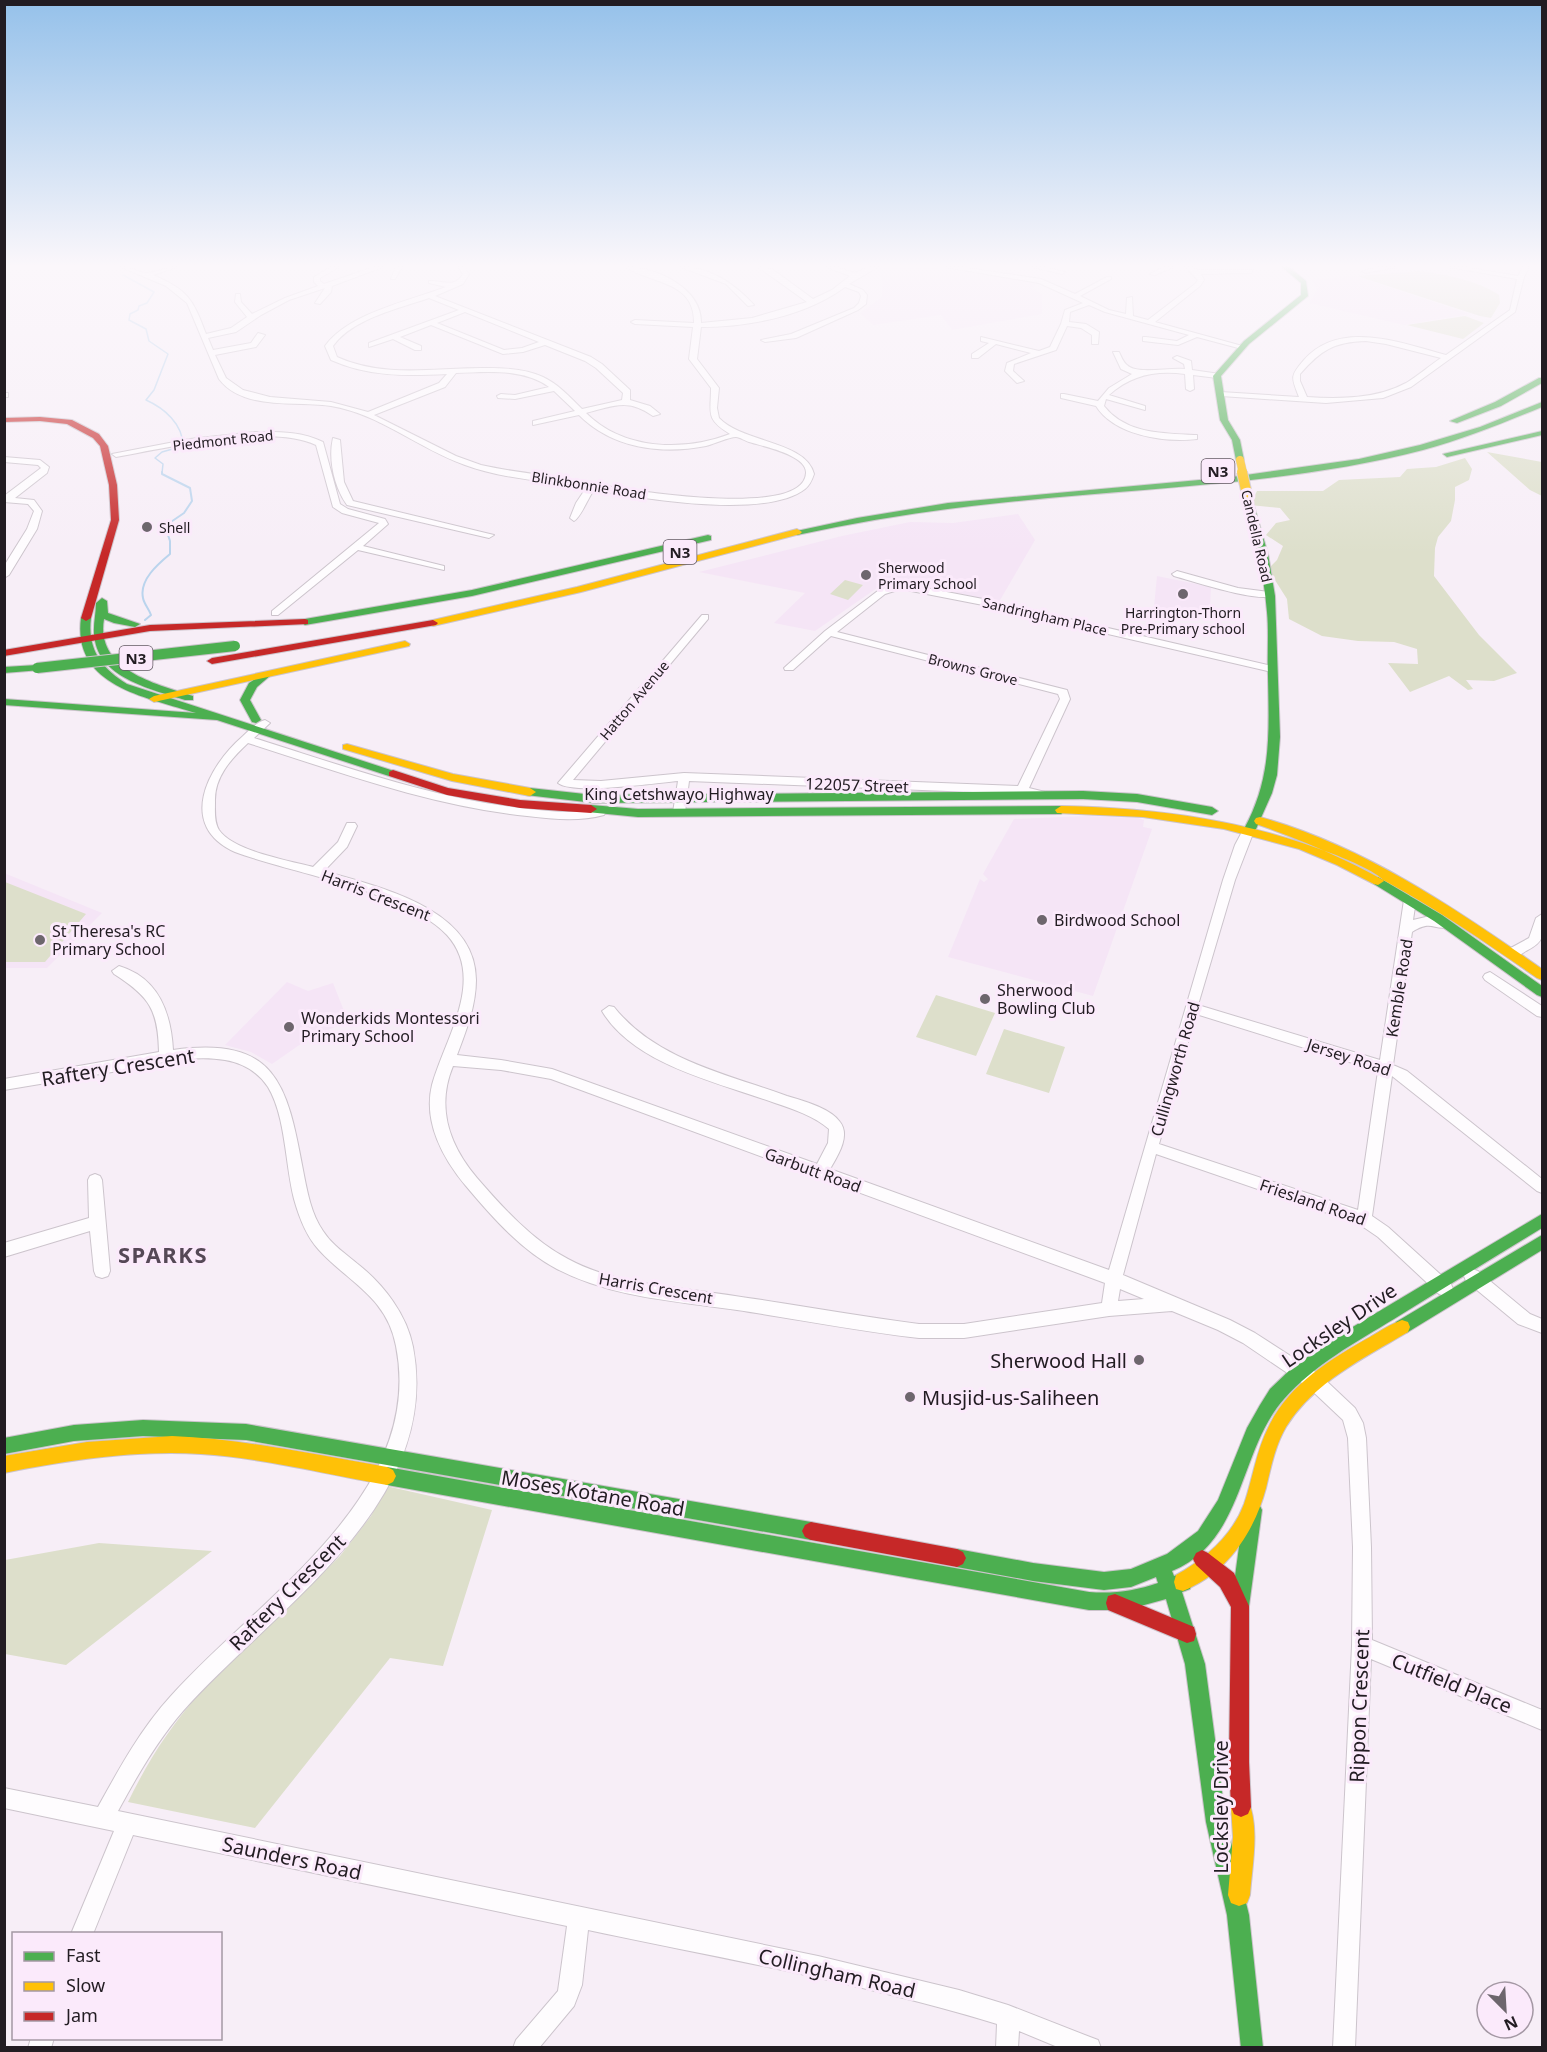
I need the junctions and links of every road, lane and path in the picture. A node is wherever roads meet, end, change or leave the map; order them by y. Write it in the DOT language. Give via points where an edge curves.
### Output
graph roads {
  1 [pos="215,363"];
  2 [pos="340,363"];
  3 [pos="594,363"];
  4 [pos="696,363"];
  5 [pos="1012,363"];
  6 [pos="1121,363"];
  7 [pos="1187,363"];
  8 [pos="1226,363"];
  9 [pos="1306,363"];
  10 [pos="1440,363"];
  11 [pos="454,371"];
  12 [pos="1188,372"];
  13 [pos="1136,373"];
  14 [pos="1218,376"];
  15 [pos="1542,380"];
  16 [pos="1020,381"];
  17 [pos="555,388"];
  18 [pos="1190,389"];
  19 [pos="1542,389"];
  20 [pos="1221,394"];
  21 [pos="501,396"];
  22 [pos="1064,396"];
  23 [pos="1304,399"];
  24 [pos="1102,400"];
  25 [pos="626,401"];
  26 [pos="1542,404"];
  27 [pos="1142,408"];
  28 [pos="581,412"];
  29 [pos="656,414"];
  30 [pos="368,415"];
  31 [pos="5,420"];
  32 [pos="536,423"];
  33 [pos="1542,424"];
  34 [pos="1436,430"];
  35 [pos="1542,433"];
  36 [pos="737,434"];
  37 [pos="1194,436"];
  38 [pos="336,440"];
  39 [pos="116,454"];
  40 [pos="4,459"];
  41 [pos="1398,463"];
  42 [pos="591,487"];
  43 [pos="1123,490"];
  44 [pos="10,499"];
  45 [pos="882,504"];
  46 [pos="849,507"];
  47 [pos="4,510"];
  48 [pos="574,518"];
  49 [pos="724,534"];
  50 [pos="489,535"];
  51 [pos="356,547"];
  52 [pos="709,554"];
  53 [pos="441,568"];
  54 [pos="1177,574"];
  55 [pos="4,575"];
  56 [pos="1269,596"];
  57 [pos="99,599"];
  58 [pos="275,613"];
  59 [pos="705,617"];
  60 [pos="514,619"];
  61 [pos="173,626"];
  62 [pos="829,633"];
  63 [pos="91,636"];
  64 [pos="422,640"];
  65 [pos="4,653"];
  66 [pos="789,668"];
  67 [pos="1272,669"];
  68 [pos="4,670"];
  69 [pos="36,674"];
  70 [pos="267,675"];
  71 [pos="4,681"];
  72 [pos="178,694"];
  73 [pos="154,699"];
  74 [pos="4,702"];
  75 [pos="214,718"];
  76 [pos="256,728"];
  77 [pos="684,777"];
  78 [pos="564,783"];
  79 [pos="1022,790"];
  80 [pos="1042,795"];
  81 [pos="680,806"];
  82 [pos="351,826"];
  83 [pos="1252,826"];
  84 [pos="316,872"];
  85 [pos="1410,900"];
  86 [pos="1542,918"];
  87 [pos="1453,928"];
  88 [pos="1408,929"];
  89 [pos="1512,953"];
  90 [pos="119,971"];
  91 [pos="1542,975"];
  92 [pos="1490,977"];
  93 [pos="1542,992"];
  94 [pos="1192,1008"];
  95 [pos="609,1011"];
  96 [pos="1542,1012"];
  97 [pos="166,1057"];
  98 [pos="449,1060"];
  99 [pos="1387,1068"];
  100 [pos="4,1085"];
  101 [pos="1152,1147"];
  102 [pos="820,1173"];
  103 [pos="95,1180"];
  104 [pos="1542,1187"];
  105 [pos="1364,1219"];
  106 [pos="1542,1220"];
  107 [pos="97,1222"];
  108 [pos="1542,1242"];
  109 [pos="4,1250"];
  110 [pos="1464,1268"];
  111 [pos="102,1271"];
  112 [pos="1114,1280"];
  113 [pos="1477,1280"];
  114 [pos="1438,1283"];
  115 [pos="1452,1295"];
  116 [pos="1172,1304"];
  117 [pos="1109,1309"];
  118 [pos="1542,1326"];
  119 [pos="1307,1376"];
  120 [pos="4,1446"];
  121 [pos="393,1456"];
  122 [pos="4,1465"];
  123 [pos="383,1475"];
  124 [pos="528,1480"];
  125 [pos="1255,1496"];
  126 [pos="522,1500"];
  127 [pos="648,1501"];
  128 [pos="644,1522"];
  129 [pos="780,1525"];
  130 [pos="777,1546"];
  131 [pos="1188,1550"];
  132 [pos="1211,1566"];
  133 [pos="1160,1568"];
  134 [pos="1172,1587"];
  135 [pos="1115,1603"];
  136 [pos="1240,1606"];
  137 [pos="1188,1635"];
  138 [pos="1362,1646"];
  139 [pos="1542,1720"];
  140 [pos="4,1798"];
  141 [pos="102,1820"];
  142 [pos="127,1825"];
  143 [pos="1238,1915"];
  144 [pos="579,1919"];
  145 [pos="83,1932"];
  146 [pos="1008,2016"];
  147 [pos="524,2048"];
  148 [pos="1007,2048"];
  149 [pos="1090,2048"];
  150 [pos="1252,2048"];
  151 [pos="1344,2048"];
  1 -- 30 [label="street, Blinkbonnie Road" via="223,380 238,390 276,400 337,405"];
  2 -- 11 [label="street" via="389,372"];
  3 -- 25 [label="street" via="626,389"];
  4 -- 36 [label="street, Blinkbonnie Road" via="715,388 716,418"];
  5 -- 16 [label="street" via="1009,371"];
  6 -- 13 [label="street"];
  7 -- 12 [label="street"];
  8 -- 14 [label="main road"];
  9 -- 23 [label="street" via="1296,374"];
  10 -- 23 [label="street" via="1396,391 1345,400"];
  11 -- 17 [label="street" via="515,371 536,376"];
  11 -- 30 [label="street" via="442,385"];
  12 -- 13 [label="street" via="1160,369"];
  12 -- 14 [label="street"];
  12 -- 18 [label="street"];
  13 -- 24 [label="street"];
  14 -- 20 [label="main road, Candella Road"];
  15 -- 34 [label="main road" via="1513,397"];
  17 -- 21 [label="street" via="515,397"];
  17 -- 28 [label="street"];
  19 -- 34 [label="main road, N3" via="1485,415"];
  20 -- 23 [label="street"];
  20 -- 56 [label="main road, Candella Road, bridge" via="1224,420 1236,440"];
  22 -- 24 [label="street"];
  24 -- 27 [label="street"];
  24 -- 37 [label="street" via="1104,413 1135,430"];
  25 -- 28 [label="street"];
  25 -- 29 [label="street"];
  26 -- 43 [label="main road, N3" via="1443,441 1342,465"];
  28 -- 32 [label="street"];
  28 -- 36 [label="street" via="607,434 640,443 696,446"];
  30 -- 42 [label="street, Blinkbonnie Road" via="472,465"];
  31 -- 39 [label="main road, King Cetshwayo Highway" via="62,416 89,423 106,432"];
  31 -- 57 [label="main road, King Cetshwayo Highway" via="69,423 102,443 116,507"];
  33 -- 41 [label="main road"];
  34 -- 45 [label="main road, N3" via="1364,448 1262,465 997,489"];
  35 -- 41 [label="main road"];
  36 -- 42 [label="street, Blinkbonnie Road" via="799,457 808,468 806,483 782,496 746,501 655,496"];
  38 -- 50 [label="street" via="339,481 350,503"];
  39 -- 51 [label="street, Piedmont Road" via="269,433 311,437 320,444 336,505 384,523"];
  39 -- 57 [label="main road, King Cetshwayo Highway" via="127,501 126,519"];
  40 -- 44 [label="street" via="45,467"];
  41 -- 43 [label="main road" via="1209,488"];
  42 -- 48 [label="street"];
  43 -- 52 [label="main road, N3" via="911,511"];
  44 -- 47 [label="street"];
  44 -- 55 [label="street" via="31,502 38,511 32,529"];
  45 -- 46 [label="main road"];
  45 -- 69 [label="main road, N3, bridge" via="772,527 480,603 330,631"];
  49 -- 61 [label="main road" via="521,582 329,619 253,626"];
  51 -- 53 [label="street"];
  51 -- 58 [label="street, Piedmont Road"];
  52 -- 60 [label="main road"];
  52 -- 69 [label="main road, N3" via="497,610 352,638 212,661"];
  54 -- 56 [label="street"];
  56 -- 67 [label="main road, Candella Road"];
  57 -- 61 [label="main road" via="104,615 117,621"];
  57 -- 63 [label="main road, King Cetshwayo Highway"];
  59 -- 78 [label="street, Hatton Avenue"];
  61 -- 63 [label="main road"];
  62 -- 66 [label="street"];
  62 -- 67 [label="street, Sandringham Place" via="882,592 900,586"];
  62 -- 79 [label="street, Browns Grove" via="1063,692 1065,699"];
  63 -- 65 [label="main road"];
  63 -- 72 [label="main road, King Cetshwayo Highway" via="115,666"];
  63 -- 73 [label="main road, King Cetshwayo Highway" via="87,655 95,667 116,684"];
  64 -- 70 [label="main road"];
  67 -- 83 [label="main road, Candella Road" via="1274,764 1263,806"];
  68 -- 69 [label="main road, N3"];
  69 -- 71 [label="main road, N3"];
  70 -- 72 [label="main road"];
  70 -- 76 [label="main road" via="253,685 245,700"];
  72 -- 73 [label="main road"];
  72 -- 76 [label="main road, King Cetshwayo Highway"];
  73 -- 75 [label="main road, King Cetshwayo Highway"];
  74 -- 75 [label="main road"];
  75 -- 76 [label="main road, King Cetshwayo Highway"];
  76 -- 81 [label="main road, King Cetshwayo Highway" via="500,787"];
  76 -- 81 [label="main road, King Cetshwayo Highway" via="447,791 600,812"];
  76 -- 84 [label="street, Harris Crescent" via="228,756 212,782 210,822 216,834 229,843"];
  77 -- 78 [label="street, 122057 Street" via="601,785"];
  77 -- 79 [label="street, 122057 Street"];
  77 -- 81 [label="street"];
  79 -- 80 [label="street, 122057 Street"];
  80 -- 81 [label="main road, King Cetshwayo Highway"];
  80 -- 83 [label="main road, King Cetshwayo Highway" via="1137,798"];
  81 -- 83 [label="main road, King Cetshwayo Highway" via="1111,810"];
  82 -- 84 [label="street" via="343,844"];
  83 -- 85 [label="main road, King Cetshwayo Highway" via="1370,877"];
  83 -- 89 [label="main road, King Cetshwayo Highway" via="1330,845 1401,879"];
  83 -- 94 [label="street, Cullingworth Road" via="1240,845"];
  84 -- 98 [label="street, Harris Crescent" via="427,912 457,938 468,961 471,990"];
  85 -- 87 [label="main road, King Cetshwayo Highway"];
  85 -- 88 [label="street, Kemble Road"];
  86 -- 89 [label="street" via="1535,941"];
  87 -- 88 [label="street" via="1427,920"];
  87 -- 93 [label="main road, King Cetshwayo Highway"];
  88 -- 99 [label="street, Kemble Road"];
  89 -- 91 [label="main road, King Cetshwayo Highway"];
  90 -- 97 [label="street" via="145,988 159,1004 166,1033"];
  92 -- 96 [label="street"];
  94 -- 99 [label="street, Jersey Road"];
  94 -- 101 [label="street, Cullingworth Road"];
  95 -- 102 [label="street" via="634,1036 691,1068 829,1119 837,1135"];
  97 -- 100 [label="street, Raftery Crescent"];
  97 -- 121 [label="street, Raftery Crescent" via="204,1054 240,1058 263,1071 277,1090 307,1218 321,1242 381,1298 404,1345 408,1374 406,1414"];
  98 -- 102 [label="street, Garbutt Road" via="552,1074"];
  98 -- 117 [label="street, Harris Crescent" via="440,1082 437,1108 442,1138 453,1159 517,1230 543,1252 580,1273 636,1287 919,1331 964,1331"];
  99 -- 104 [label="street, Jersey Road" via="1419,1087"];
  99 -- 105 [label="street, Kemble Road"];
  101 -- 105 [label="street, Friesland Road"];
  101 -- 112 [label="street, Cullingworth Road"];
  102 -- 112 [label="street, Garbutt Road"];
  103 -- 107 [label="street"];
  105 -- 114 [label="street, Friesland Road"];
  106 -- 110 [label="main road, Locksley Drive"];
  107 -- 109 [label="street"];
  107 -- 111 [label="street"];
  108 -- 113 [label="main road, Locksley Drive"];
  110 -- 113 [label="street"];
  110 -- 114 [label="main road, Locksley Drive"];
  112 -- 116 [label="street, Garbutt Road"];
  112 -- 117 [label="street, Cullingworth Road"];
  113 -- 115 [label="main road, Locksley Drive"];
  113 -- 118 [label="street" via="1524,1319"];
  114 -- 115 [label="street, Friesland Road"];
  114 -- 119 [label="main road, Locksley Drive"];
  115 -- 119 [label="main road, Locksley Drive"];
  116 -- 117 [label="street, Harris Crescent"];
  116 -- 119 [label="street, Harris Crescent" via="1224,1324"];
  119 -- 125 [label="main road, Locksley Drive" via="1271,1436"];
  119 -- 131 [label="main road, Locksley Drive" via="1276,1395 1214,1523"];
  119 -- 138 [label="street, Rippon Crescent" via="1349,1414 1356,1431"];
  120 -- 121 [label="main road, Moses Kotane Road" via="75,1432 175,1426 256,1432"];
  121 -- 123 [label="street, Raftery Crescent"];
  121 -- 124 [label="main road, Moses Kotane Road"];
  122 -- 123 [label="main road, Moses Kotane Road" via="69,1452 168,1444 228,1448"];
  123 -- 126 [label="main road, Moses Kotane Road"];
  123 -- 141 [label="street, Raftery Crescent" via="366,1507 316,1568 228,1651 160,1723"];
  124 -- 126 [label="main road"];
  124 -- 127 [label="main road, Moses Kotane Road"];
  125 -- 132 [label="main road, Locksley Drive" via="1234,1539"];
  125 -- 136 [label="main road"];
  126 -- 128 [label="main road, Moses Kotane Road"];
  127 -- 128 [label="main road"];
  127 -- 129 [label="main road, Moses Kotane Road"];
  128 -- 130 [label="main road, Moses Kotane Road"];
  129 -- 130 [label="main road"];
  129 -- 133 [label="main road, Moses Kotane Road" via="1033,1572 1104,1581 1131,1578"];
  130 -- 135 [label="main road, Moses Kotane Road"];
  131 -- 132 [label="main road, Locksley Drive"];
  131 -- 133 [label="main road, Moses Kotane Road"];
  132 -- 134 [label="main road, Moses Kotane Road"];
  132 -- 136 [label="main road, Locksley Drive" via="1227,1580"];
  133 -- 134 [label="main road, Locksley Drive"];
  134 -- 135 [label="main road, Moses Kotane Road"];
  134 -- 137 [label="main road, Locksley Drive"];
  135 -- 137 [label="main road"];
  136 -- 143 [label="main road, Locksley Drive" via="1242,1837"];
  137 -- 143 [label="main road, Locksley Drive" via="1216,1822"];
  138 -- 139 [label="street, Cutfield Place"];
  138 -- 151 [label="street, Rippon Crescent"];
  140 -- 141 [label="street, Saunders Road"];
  141 -- 142 [label="street, Saunders Road"];
  142 -- 144 [label="street, Saunders Road"];
  142 -- 145 [label="street"];
  143 -- 150 [label="main road, Locksley Drive"];
  144 -- 146 [label="street, Collingham Road" via="818,1967"];
  144 -- 147 [label="street" via="566,1998"];
  146 -- 148 [label="street"];
  146 -- 149 [label="street, Collingham Road"];
}
